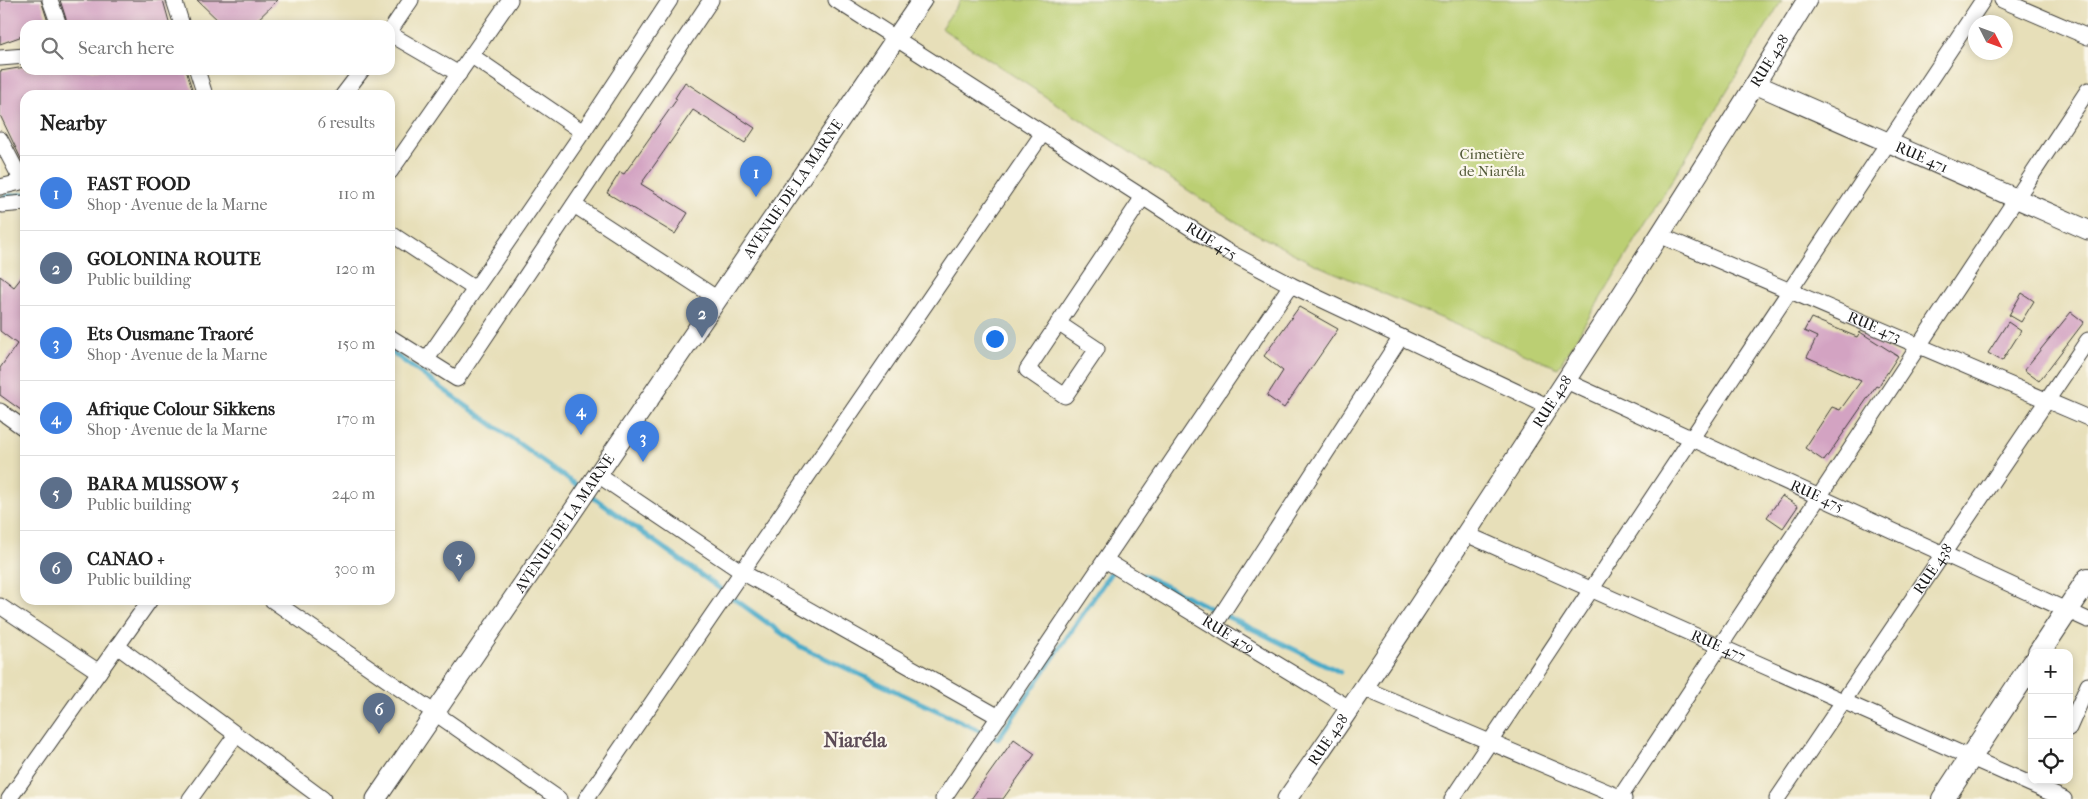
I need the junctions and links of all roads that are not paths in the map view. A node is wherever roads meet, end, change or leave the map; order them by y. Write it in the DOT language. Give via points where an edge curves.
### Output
graph roads {
  1 [pos="50,0"];
  2 [pos="190,0"];
  3 [pos="411,0"];
  4 [pos="510,0"];
  5 [pos="670,0"];
  6 [pos="711,0"];
  7 [pos="836,0"];
  8 [pos="1807,0"];
  9 [pos="1983,0"];
  10 [pos="2002,0"];
  11 [pos="919,1"];
  12 [pos="178,12"];
  13 [pos="57,20"];
  14 [pos="395,24"];
  15 [pos="395,35"];
  16 [pos="2088,37"];
  17 [pos="896,38"];
  18 [pos="20,56"];
  19 [pos="472,56"];
  20 [pos="0,58"];
  21 [pos="459,74"];
  22 [pos="199,75"];
  23 [pos="358,75"];
  24 [pos="1756,84"];
  25 [pos="203,90"];
  26 [pos="347,90"];
  27 [pos="2088,90"];
  28 [pos="584,132"];
  29 [pos="1043,133"];
  30 [pos="0,139"];
  31 [pos="1889,142"];
  32 [pos="395,165"];
  33 [pos="20,176"];
  34 [pos="20,182"];
  35 [pos="0,187"];
  36 [pos="1143,197"];
  37 [pos="2016,198"];
  38 [pos="20,203"];
  39 [pos="2,205"];
  40 [pos="574,205"];
  41 [pos="2088,230"];
  42 [pos="1659,235"];
  43 [pos="395,236"];
  44 [pos="1292,285"];
  45 [pos="475,288"];
  46 [pos="1791,292"];
  47 [pos="718,298"];
  48 [pos="1058,323"];
  49 [pos="1401,337"];
  50 [pos="395,339"];
  51 [pos="2088,340"];
  52 [pos="1919,346"];
  53 [pos="427,358"];
  54 [pos="1566,381"];
  55 [pos="2047,400"];
  56 [pos="1549,407"];
  57 [pos="0,411"];
  58 [pos="2088,418"];
  59 [pos="20,425"];
  60 [pos="1692,438"];
  61 [pos="598,475"];
  62 [pos="1820,497"];
  63 [pos="1466,534"];
  64 [pos="1945,554"];
  65 [pos="1105,560"];
  66 [pos="742,572"];
  67 [pos="2088,579"];
  68 [pos="1591,590"];
  69 [pos="146,605"];
  70 [pos="279,605"];
  71 [pos="0,606"];
  72 [pos="2067,611"];
  73 [pos="2088,620"];
  74 [pos="1214,626"];
  75 [pos="117,646"];
  76 [pos="1719,647"];
  77 [pos="2043,649"];
  78 [pos="2028,670"];
  79 [pos="99,672"];
  80 [pos="2088,685"];
  81 [pos="1365,688"];
  82 [pos="1844,702"];
  83 [pos="1351,709"];
  84 [pos="435,713"];
  85 [pos="999,717"];
  86 [pos="2073,719"];
  87 [pos="236,734"];
  88 [pos="1490,742"];
  89 [pos="1970,758"];
  90 [pos="2043,790"];
  91 [pos="7,795"];
  92 [pos="1621,798"];
  93 [pos="190,799"];
  94 [pos="323,799"];
  95 [pos="376,799"];
  96 [pos="559,799"];
  97 [pos="586,799"];
  98 [pos="943,799"];
  99 [pos="1288,799"];
  100 [pos="1452,799"];
  101 [pos="1777,799"];
  102 [pos="1943,799"];
  103 [pos="2064,799"];
  1 -- 13 [label="street"];
  2 -- 12 [label="street"];
  3 -- 14 [label="street"];
  4 -- 19 [label="street"];
  5 -- 28 [label="street"];
  6 -- 40 [label="street"];
  7 -- 17 [label="street, RUE 475"];
  8 -- 24 [label="street, RUE 428"];
  9 -- 31 [label="street"];
  10 -- 16 [label="street"];
  11 -- 17 [label="street, AVENUE DE LA MARNE"];
  15 -- 21 [label="street"];
  17 -- 29 [label="street, RUE 475"];
  17 -- 47 [label="street, AVENUE DE LA MARNE"];
  18 -- 20 [label="street"];
  19 -- 21 [label="street"];
  19 -- 28 [label="street"];
  21 -- 32 [label="street"];
  22 -- 25 [label="street"];
  23 -- 26 [label="street"];
  24 -- 31 [label="street, RUE 471"];
  24 -- 42 [label="street, RUE 428"];
  27 -- 37 [label="street"];
  28 -- 45 [label="street"];
  29 -- 36 [label="street, RUE 475"];
  29 -- 66 [label="street"];
  30 -- 33 [label="street"];
  31 -- 37 [label="street, RUE 471"];
  31 -- 46 [label="street"];
  34 -- 35 [label="street"];
  36 -- 44 [label="street, RUE 475" via="1225,250"];
  36 -- 48 [label="street"];
  37 -- 41 [label="street, RUE 471"];
  37 -- 52 [label="street"];
  38 -- 39 [label="street"];
  40 -- 47 [label="street"];
  40 -- 53 [label="street" via="457,379"];
  42 -- 46 [label="street, RUE 473"];
  42 -- 54 [label="street, RUE 428"];
  43 -- 45 [label="street"];
  44 -- 49 [label="street, RUE 475"];
  44 -- 65 [label="street"];
  45 -- 53 [label="street"];
  46 -- 52 [label="street, RUE 473"];
  46 -- 60 [label="street"];
  47 -- 61 [label="street, AVENUE DE LA MARNE"];
  48 -- 48 [label="street" via="1097,349 1066,396 1027,370"];
  49 -- 56 [label="street, RUE 475"];
  49 -- 74 [label="street"];
  50 -- 53 [label="street"];
  51 -- 55 [label="street, RUE 438"];
  52 -- 55 [label="street, RUE 473"];
  52 -- 62 [label="street"];
  54 -- 56 [label="street, RUE 428"];
  54 -- 60 [label="street, RUE 475"];
  55 -- 58 [label="street, RUE 473"];
  55 -- 64 [label="street, RUE 438"];
  56 -- 63 [label="street, RUE 428"];
  57 -- 59 [label="street"];
  60 -- 62 [label="street, RUE 475"];
  60 -- 68 [label="street"];
  61 -- 66 [label="street"];
  61 -- 84 [label="street, AVENUE DE LA MARNE"];
  62 -- 64 [label="street, RUE 475"];
  62 -- 76 [label="street"];
  63 -- 68 [label="street, RUE 477"];
  63 -- 81 [label="street, RUE 428"];
  64 -- 72 [label="street, RUE 475"];
  64 -- 82 [label="street, RUE 438"];
  65 -- 74 [label="street, RUE 479"];
  65 -- 85 [label="street"];
  66 -- 85 [label="street"];
  66 -- 97 [label="street"];
  67 -- 72 [label="main road"];
  68 -- 76 [label="street, RUE 477"];
  68 -- 88 [label="street"];
  69 -- 75 [label="street"];
  70 -- 84 [label="street"];
  71 -- 79 [label="street"];
  72 -- 73 [label="street, RUE 475"];
  72 -- 77 [label="main road"];
  74 -- 83 [label="street, RUE 479"];
  75 -- 79 [label="street"];
  75 -- 87 [label="street"];
  76 -- 82 [label="street, RUE 477"];
  76 -- 92 [label="street"];
  78 -- 89 [label="main road"];
  79 -- 91 [label="street"];
  80 -- 86 [label="street"];
  81 -- 83 [label="street, RUE 428"];
  81 -- 88 [label="street"];
  82 -- 89 [label="street, RUE 477"];
  82 -- 101 [label="street, RUE 438"];
  83 -- 99 [label="street, RUE 428"];
  84 -- 95 [label="street, AVENUE DE LA MARNE"];
  84 -- 96 [label="street"];
  85 -- 98 [label="street"];
  87 -- 93 [label="street"];
  87 -- 94 [label="street"];
  88 -- 92 [label="street"];
  88 -- 100 [label="street"];
  89 -- 90 [label="street, RUE 477"];
  89 -- 102 [label="main road"];
  90 -- 103 [label="street, RUE 477"];
}
